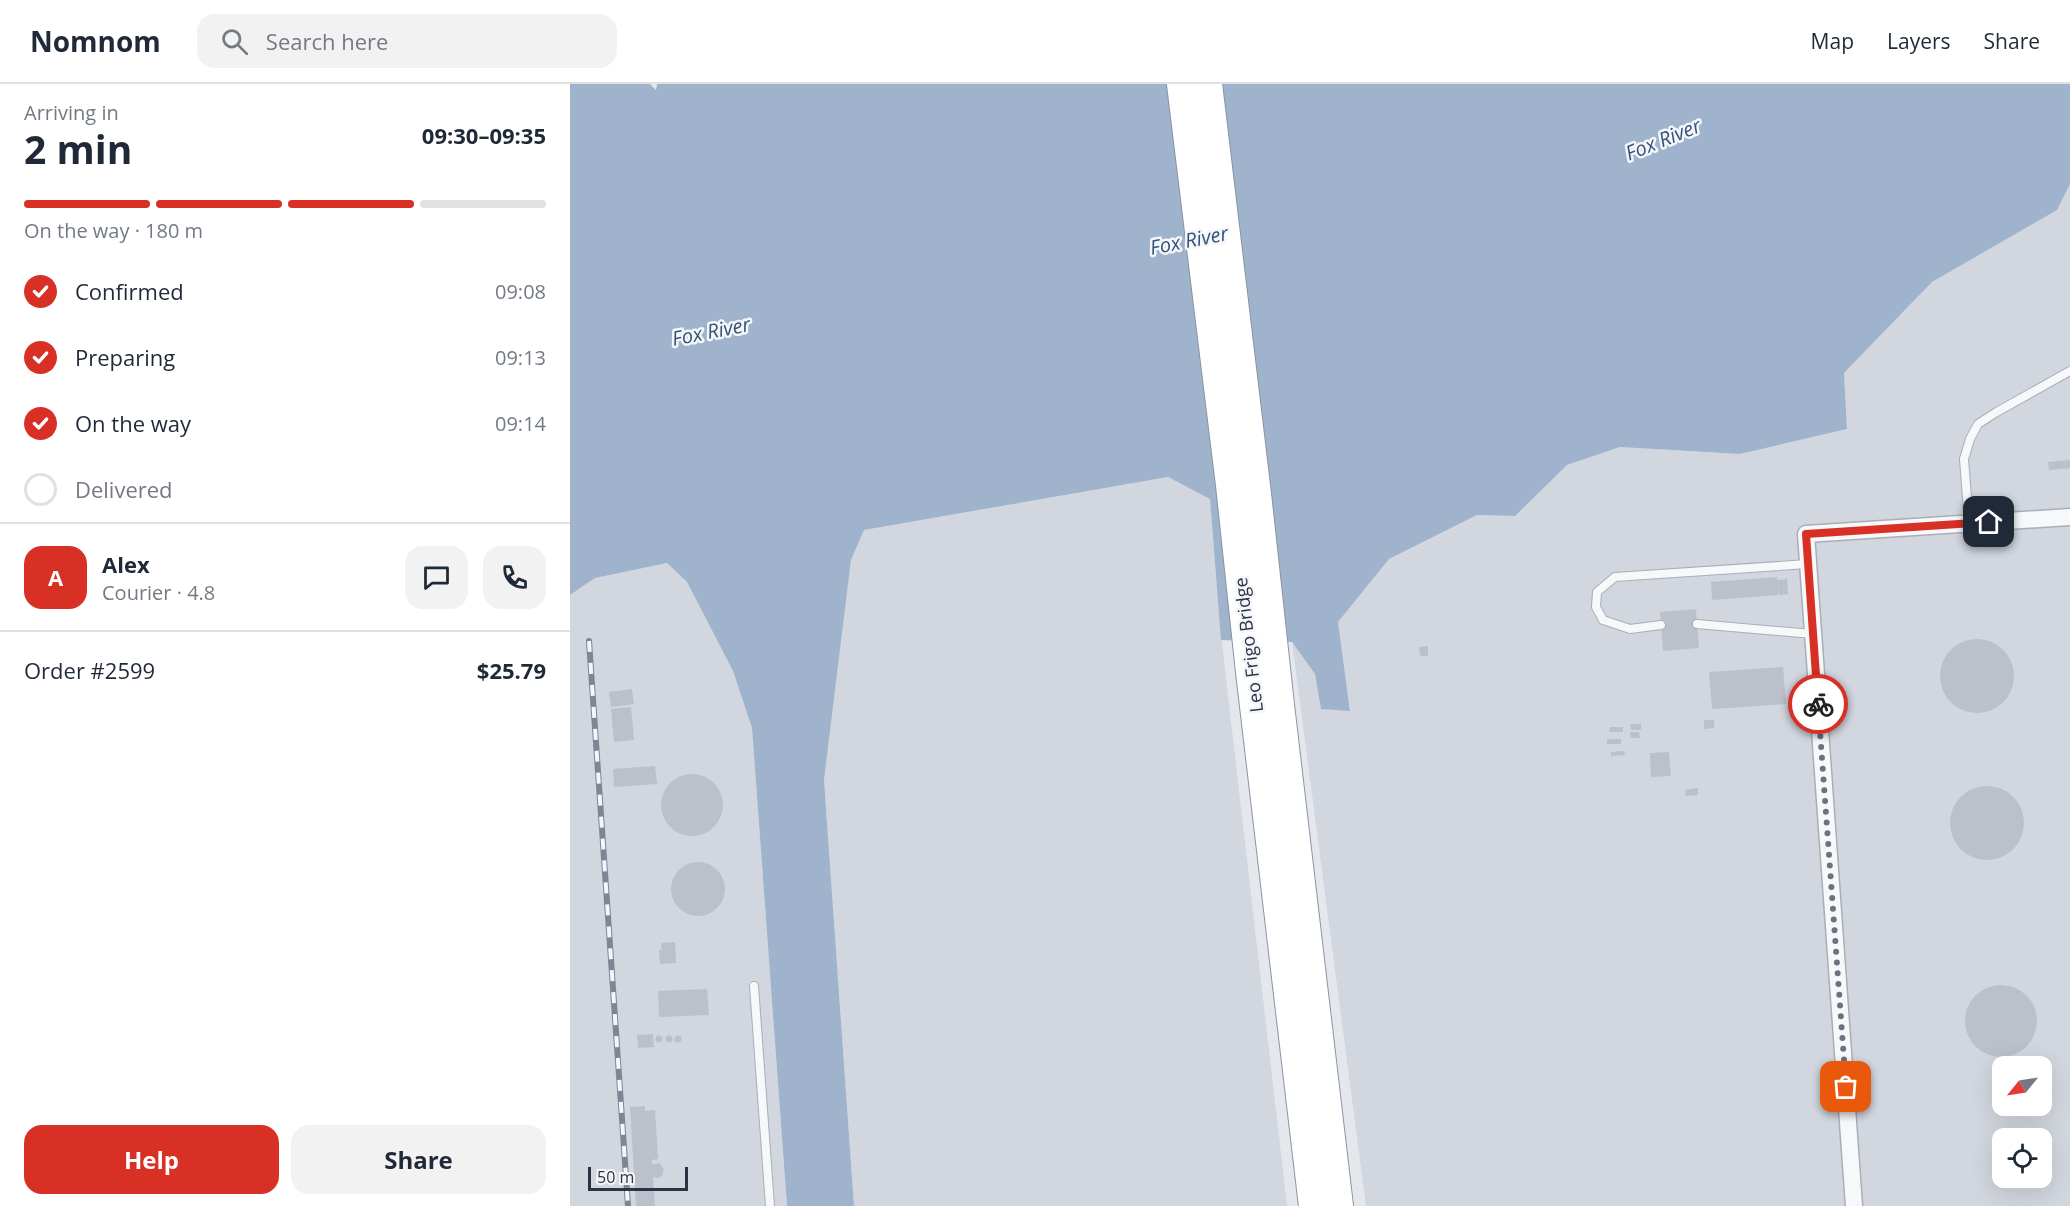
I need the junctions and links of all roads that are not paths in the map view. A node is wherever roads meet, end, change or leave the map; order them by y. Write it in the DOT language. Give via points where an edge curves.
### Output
graph roads {
  1 [pos="1182,84"];
  2 [pos="1207,84"];
  3 [pos="2070,371"];
  4 [pos="2070,517"];
  5 [pos="1969,524"];
  6 [pos="1808,564"];
  7 [pos="1697,624"];
  8 [pos="1661,625"];
  9 [pos="1813,634"];
  10 [pos="754,986"];
  11 [pos="770,1206"];
  12 [pos="1314,1206"];
  13 [pos="1338,1206"];
  14 [pos="1854,1206"];
  1 -- 12 [label="highway, Leo Frigo Bridge"];
  2 -- 13 [label="highway"];
  3 -- 5 [label="lane" via="1978,424 1964,459"];
  4 -- 5 [label="street"];
  5 -- 6 [label="street" via="1806,534"];
  6 -- 8 [label="lane" via="1615,577 1597,592 1596,607 1603,620 1630,629"];
  6 -- 9 [label="street"];
  7 -- 9 [label="lane"];
  9 -- 14 [label="street"];
  10 -- 11 [label="lane"];
}
